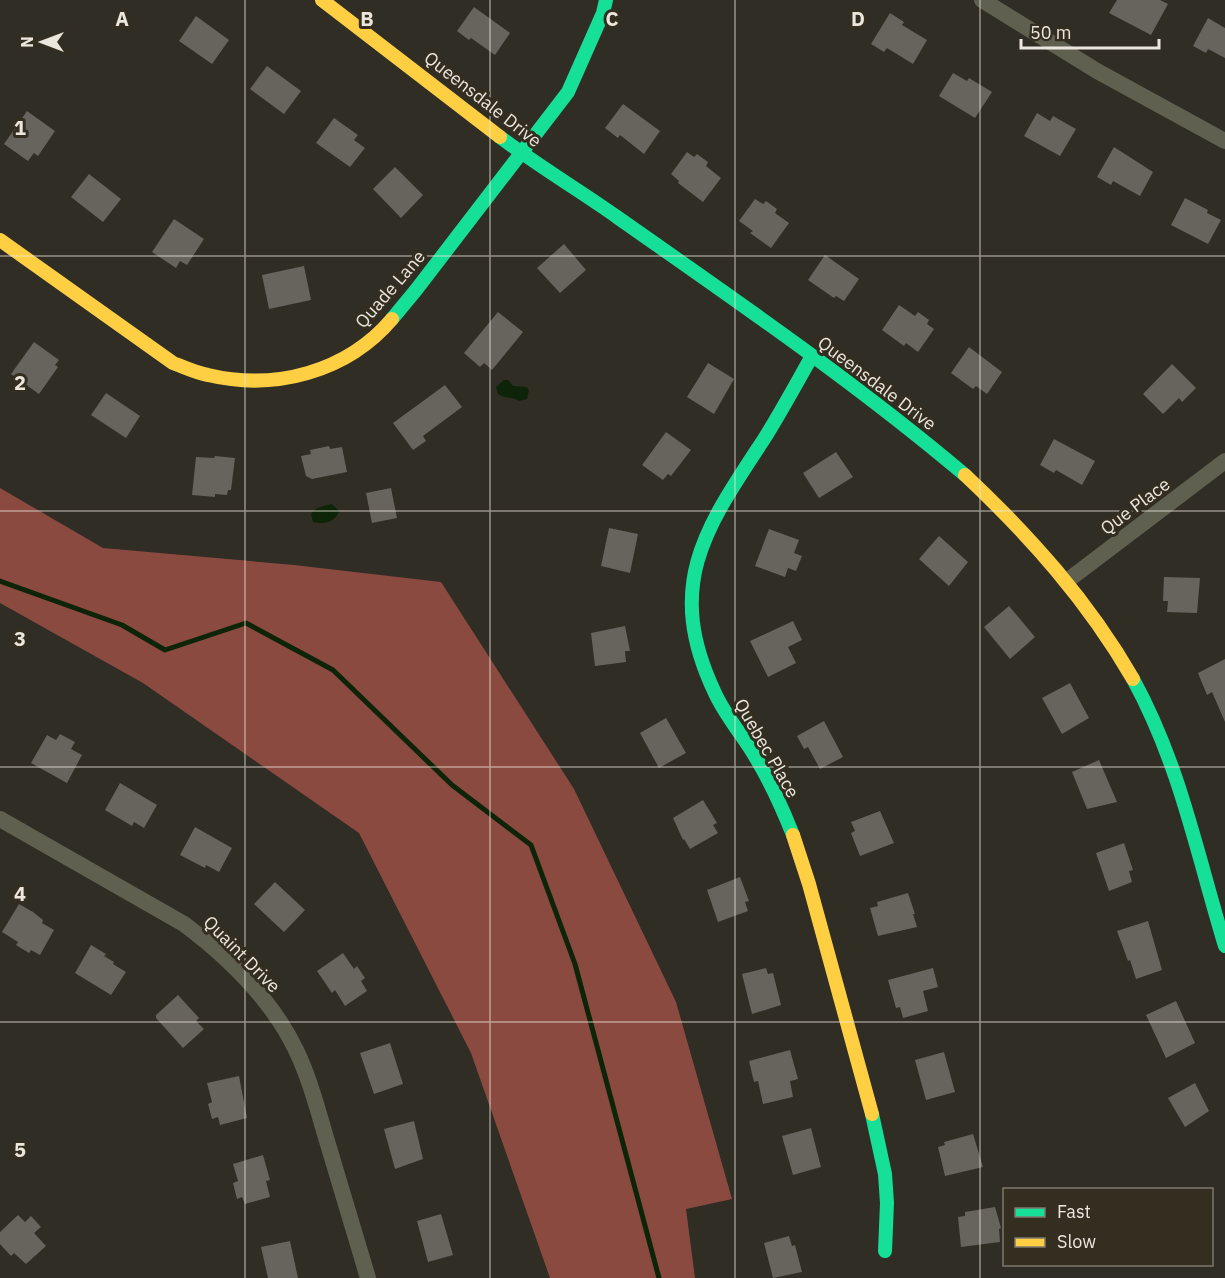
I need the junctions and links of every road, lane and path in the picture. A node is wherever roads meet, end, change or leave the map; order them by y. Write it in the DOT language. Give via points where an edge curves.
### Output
graph roads {
  1 [pos="322,0"];
  2 [pos="606,0"];
  3 [pos="982,0"];
  4 [pos="1225,141"];
  5 [pos="522,153"];
  6 [pos="0,240"];
  7 [pos="812,356"];
  8 [pos="1225,461"];
  9 [pos="1067,581"];
  10 [pos="0,819"];
  11 [pos="1224,940"];
  12 [pos="885,1251"];
  13 [pos="368,1278"];
  1 -- 5 [label="street, Queensdale Drive"];
  2 -- 5 [label="street, Quade Lane" via="568,92"];
  3 -- 4 [label="street" via="1096,71"];
  5 -- 6 [label="street, Quade Lane" via="383,329 338,362 291,378 234,380 173,363"];
  5 -- 7 [label="street, Queensdale Drive"];
  7 -- 9 [label="street, Queensdale Drive" via="978,486"];
  7 -- 12 [label="street, Quebec Place" via="707,530 693,582 693,616 708,677 721,706 771,785 799,851 879,1139 885,1176"];
  8 -- 9 [label="street, Que Place"];
  9 -- 11 [label="street, Queensdale Drive" via="1115,648 1159,732 1178,781"];
  10 -- 13 [label="street, Quaint Drive" via="184,924 257,990 296,1049 309,1082"];
}
